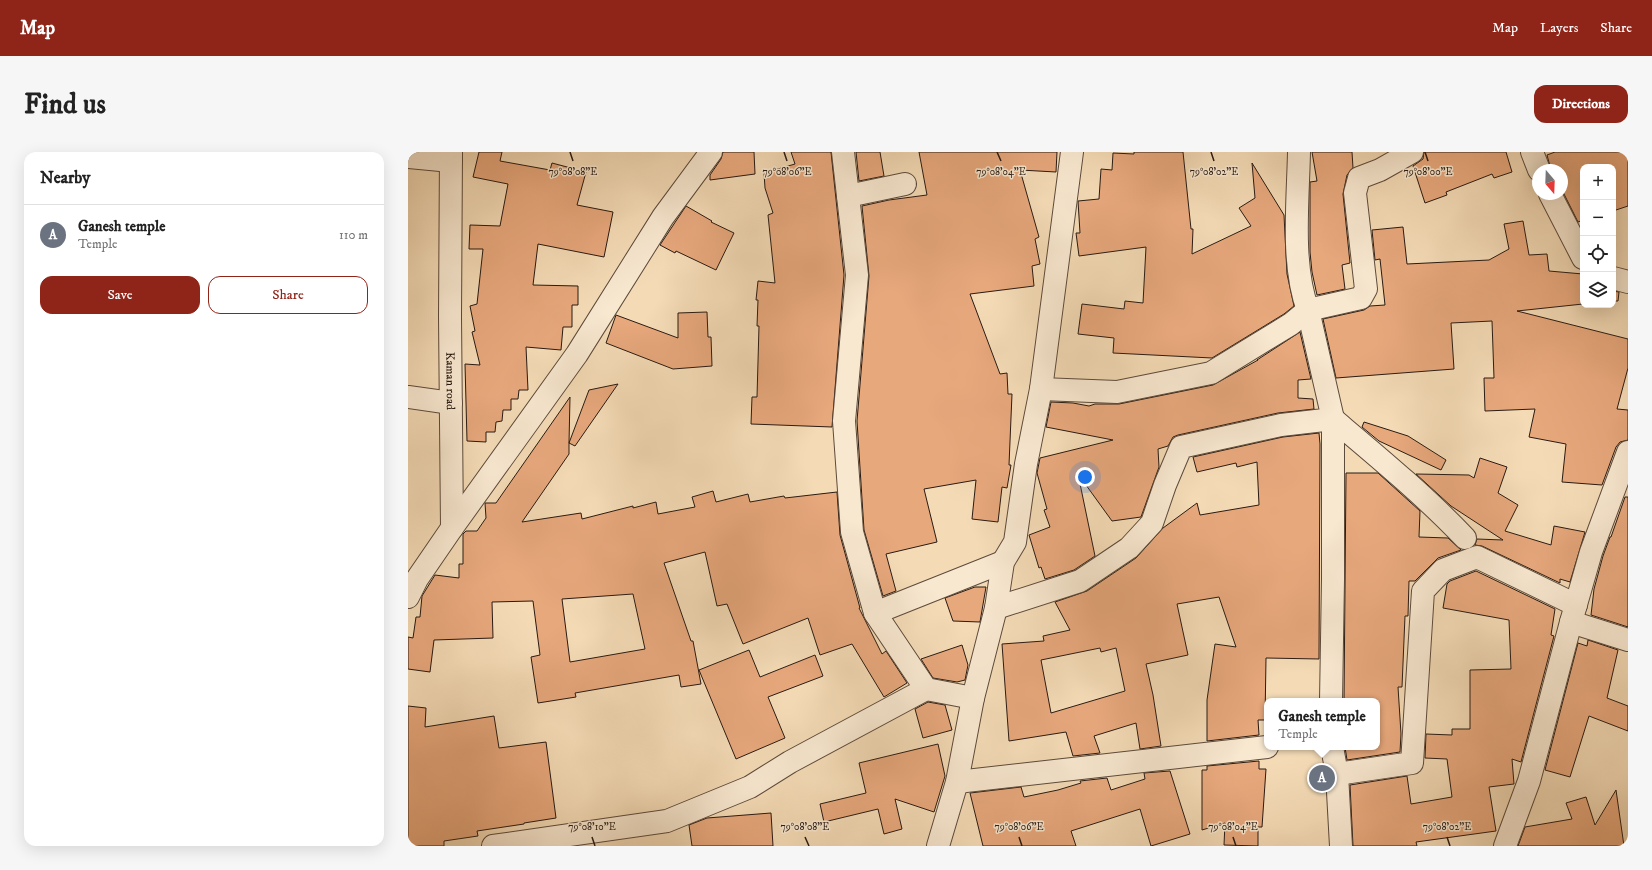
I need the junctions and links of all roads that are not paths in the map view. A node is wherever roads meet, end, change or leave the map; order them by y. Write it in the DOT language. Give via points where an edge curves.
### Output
graph roads {
  1 [pos="711,152"];
  2 [pos="843,152"];
  3 [pos="1072,152"];
  4 [pos="1299,152"];
  5 [pos="1412,152"];
  6 [pos="1532,152"];
  7 [pos="408,156"];
  8 [pos="451,156"];
  9 [pos="1537,164"];
  10 [pos="905,184"];
  11 [pos="848,196"];
  12 [pos="1553,200"];
  13 [pos="1580,252"];
  14 [pos="1616,279"];
  15 [pos="1628,282"];
  16 [pos="1308,310"];
  17 [pos="1041,389"];
  18 [pos="408,397"];
  19 [pos="451,403"];
  20 [pos="1332,419"];
  21 [pos="1628,452"];
  22 [pos="452,528"];
  23 [pos="1465,538"];
  24 [pos="1003,562"];
  25 [pos="408,596"];
  26 [pos="996,608"];
  27 [pos="875,613"];
  28 [pos="1573,614"];
  29 [pos="1628,640"];
  30 [pos="926,689"];
  31 [pos="973,698"];
  32 [pos="1331,698"];
  33 [pos="1264,747"];
  34 [pos="1333,750"];
  35 [pos="1337,774"];
  36 [pos="957,782"];
  37 [pos="493,846"];
  38 [pos="938,846"];
  39 [pos="1341,846"];
  40 [pos="1505,846"];
  1 -- 22 [label="street" via="663,217 577,354"];
  2 -- 11 [label="street"];
  3 -- 17 [label="street"];
  4 -- 16 [label="street" via="1297,241 1302,294"];
  5 -- 16 [label="street" via="1380,170 1359,178 1355,192 1366,289 1360,298"];
  6 -- 9 [label="street"];
  7 -- 8 [label="street"];
  8 -- 19 [label="street, Kaman road"];
  10 -- 11 [label="street"];
  11 -- 27 [label="street" via="857,275 844,421 852,532"];
  12 -- 13 [label="street"];
  14 -- 15 [label="street"];
  16 -- 17 [label="street" via="1291,324 1211,373 1117,392"];
  16 -- 20 [label="street"];
  17 -- 24 [label="street" via="1026,464 1015,542"];
  18 -- 19 [label="street"];
  19 -- 22 [label="street, Kaman road"];
  20 -- 23 [label="street" via="1387,464"];
  20 -- 26 [label="street" via="1281,425 1181,447 1152,523 1129,548 1080,581"];
  20 -- 32 [label="street"];
  21 -- 28 [label="street" via="1591,552"];
  22 -- 25 [label="street" via="416,579"];
  24 -- 26 [label="street"];
  24 -- 27 [label="street"];
  26 -- 31 [label="street"];
  27 -- 30 [label="street"];
  28 -- 29 [label="street"];
  28 -- 35 [label="street" via="1477,557 1443,570 1423,591 1412,763"];
  28 -- 40 [label="street" via="1530,781"];
  30 -- 31 [label="street"];
  30 -- 37 [label="street" via="750,786 667,821"];
  31 -- 36 [label="street"];
  33 -- 36 [label="street"];
  34 -- 35 [label="street"];
  35 -- 39 [label="street"];
  36 -- 38 [label="street"];
}
